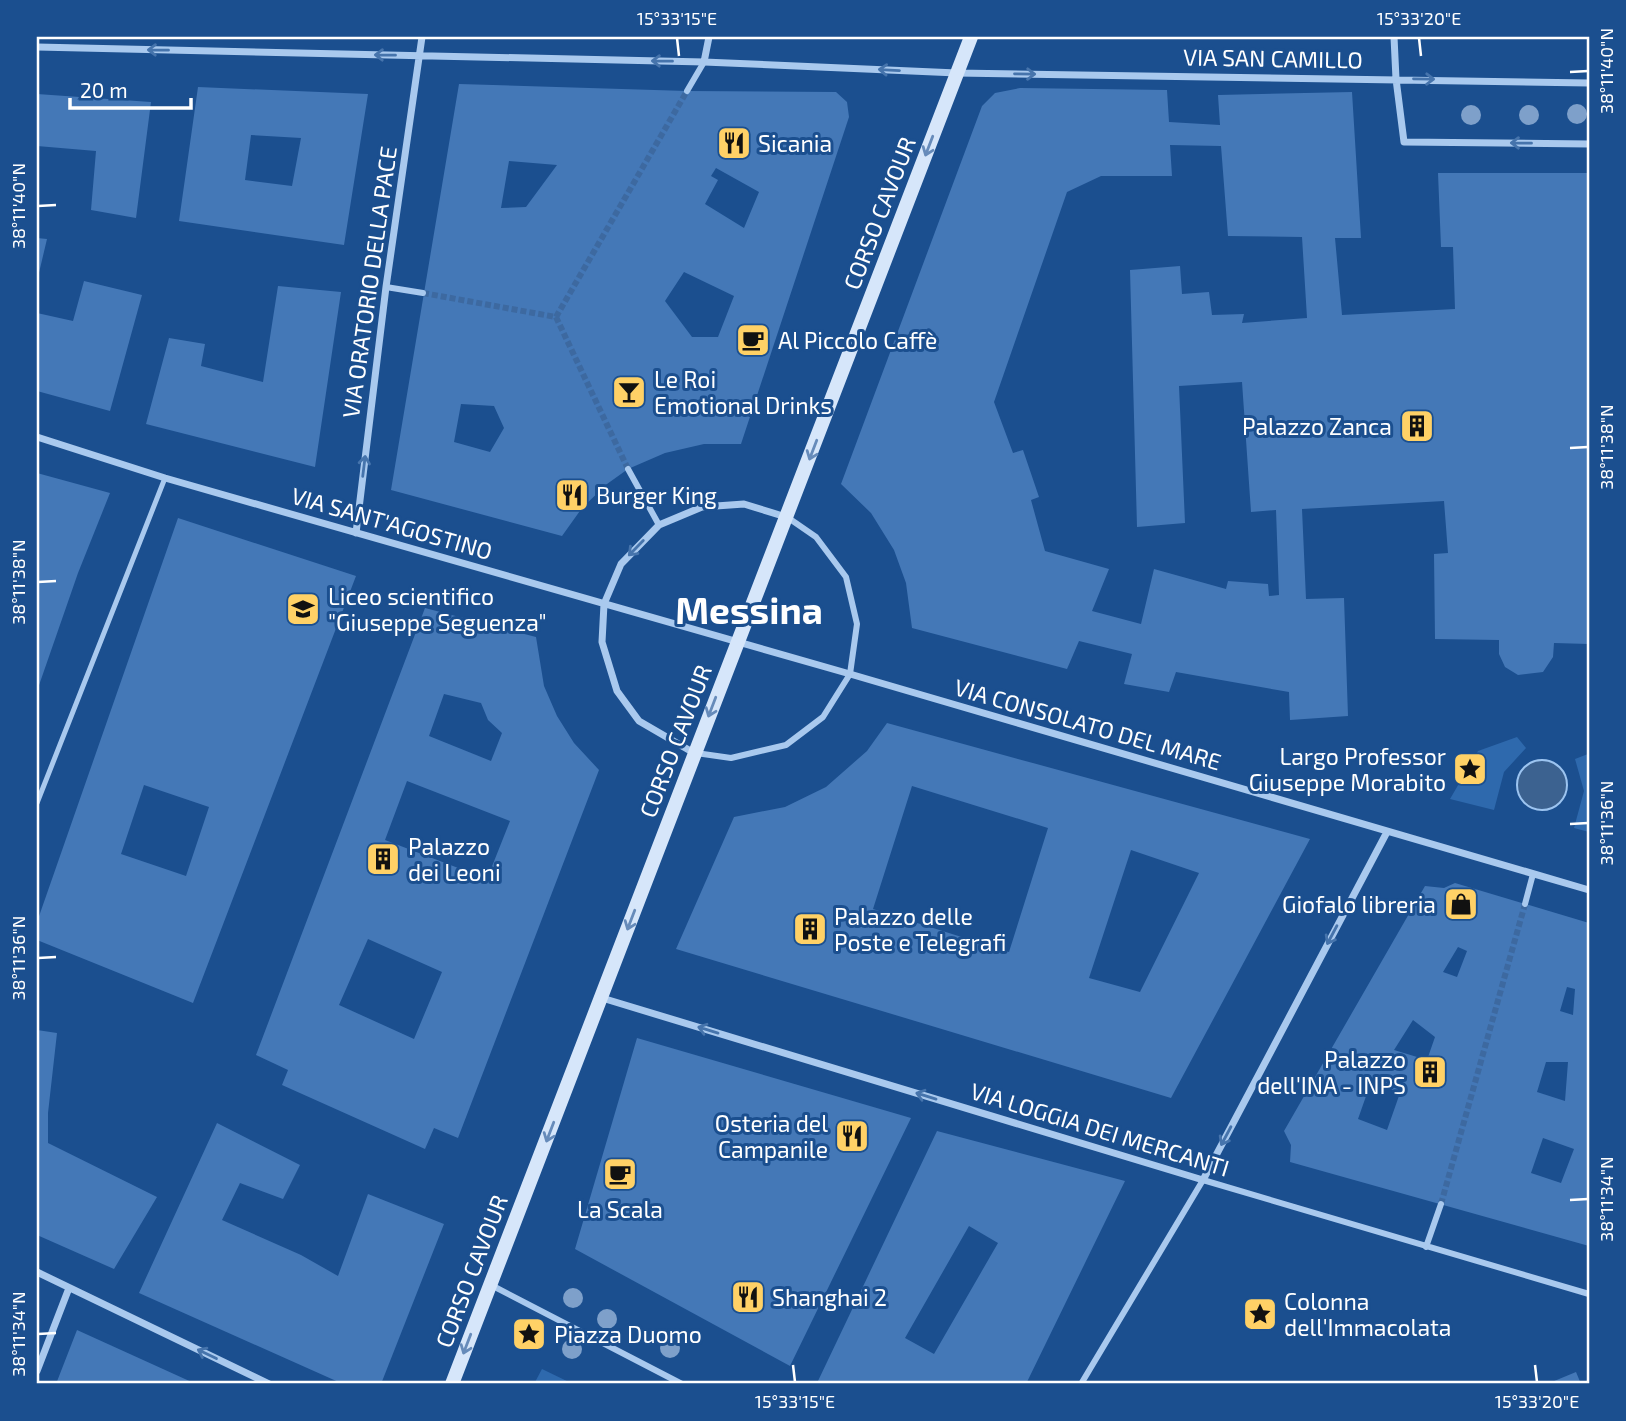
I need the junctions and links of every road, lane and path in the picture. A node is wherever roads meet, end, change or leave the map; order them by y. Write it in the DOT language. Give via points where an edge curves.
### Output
graph roads {
  1 [pos="422,37"];
  2 [pos="709,37"];
  3 [pos="971,37"];
  4 [pos="1394,37"];
  5 [pos="37,47"];
  6 [pos="420,55"];
  7 [pos="704,62"];
  8 [pos="957,73"];
  9 [pos="1396,79"];
  10 [pos="1589,83"];
  11 [pos="687,91"];
  12 [pos="1589,144"];
  13 [pos="386,287"];
  14 [pos="424,293"];
  15 [pos="37,437"];
  16 [pos="628,469"];
  17 [pos="164,478"];
  18 [pos="787,517"];
  19 [pos="659,524"];
  20 [pos="356,533"];
  21 [pos="604,604"];
  22 [pos="737,644"];
  23 [pos="850,674"];
  24 [pos="694,753"];
  25 [pos="37,803"];
  26 [pos="1387,832"];
  27 [pos="1533,874"];
  28 [pos="1589,890"];
  29 [pos="1525,904"];
  30 [pos="602,998"];
  31 [pos="1202,1180"];
  32 [pos="1441,1204"];
  33 [pos="1426,1247"];
  34 [pos="37,1272"];
  35 [pos="490,1284"];
  36 [pos="69,1288"];
  37 [pos="1589,1294"];
  38 [pos="37,1371"];
  39 [pos="269,1384"];
  40 [pos="452,1384"];
  41 [pos="682,1384"];
  42 [pos="1081,1384"];
  1 -- 6 [label="street, VIA ORATORIO DELLA PACE"];
  2 -- 7 [label="street"];
  3 -- 8 [label="main road, CORSO CAVOUR"];
  4 -- 9 [label="street"];
  6 -- 5 [label="street, VIA SAN CAMILLO, one-way"];
  7 -- 6 [label="street, VIA SAN CAMILLO, one-way"];
  6 -- 13 [label="street, VIA ORATORIO DELLA PACE"];
  8 -- 7 [label="street, VIA SAN CAMILLO, one-way"];
  7 -- 11 [label="street"];
  8 -- 9 [label="street, VIA SAN CAMILLO, one-way"];
  8 -- 18 [label="main road, CORSO CAVOUR, one-way"];
  9 -- 10 [label="street, VIA SAN CAMILLO, one-way"];
  12 -- 9 [label="street, one-way" via="1404,142"];
  13 -- 14 [label="street"];
  20 -- 13 [label="street, VIA ORATORIO DELLA PACE, one-way"];
  15 -- 17 [label="street, VIA SANT'AGOSTINO"];
  16 -- 19 [label="street"];
  17 -- 20 [label="street, VIA SANT'AGOSTINO"];
  17 -- 25 [label="lane"];
  18 -- 19 [label="street" via="744,504 702,506"];
  18 -- 22 [label="main road, CORSO CAVOUR"];
  18 -- 23 [label="street" via="816,537 846,577 857,624"];
  19 -- 21 [label="street, one-way" via="621,564"];
  20 -- 21 [label="street, VIA SANT'AGOSTINO"];
  21 -- 22 [label="street, VIA SANT'AGOSTINO"];
  21 -- 24 [label="street" via="603,642 617,691 639,721"];
  22 -- 23 [label="street, VIA CONSOLATO DEL MARE"];
  22 -- 24 [label="main road, CORSO CAVOUR, one-way"];
  23 -- 24 [label="street" via="823,717 786,745 731,758"];
  23 -- 26 [label="street, VIA CONSOLATO DEL MARE"];
  24 -- 30 [label="main road, CORSO CAVOUR, one-way"];
  26 -- 27 [label="street, VIA CONSOLATO DEL MARE"];
  26 -- 31 [label="street, one-way"];
  27 -- 28 [label="street, VIA CONSOLATO DEL MARE"];
  27 -- 29 [label="street"];
  31 -- 30 [label="street, VIA LOGGIA DEI MERCANTI, one-way"];
  30 -- 35 [label="main road, CORSO CAVOUR, one-way"];
  31 -- 33 [label="street, VIA LOGGIA DEI MERCANTI"];
  31 -- 42 [label="street"];
  32 -- 33 [label="street"];
  33 -- 37 [label="street, VIA LOGGIA DEI MERCANTI"];
  34 -- 36 [label="street"];
  35 -- 40 [label="main road, CORSO CAVOUR, one-way"];
  35 -- 41 [label="street"];
  36 -- 38 [label="street"];
  39 -- 36 [label="street, one-way"];
}
